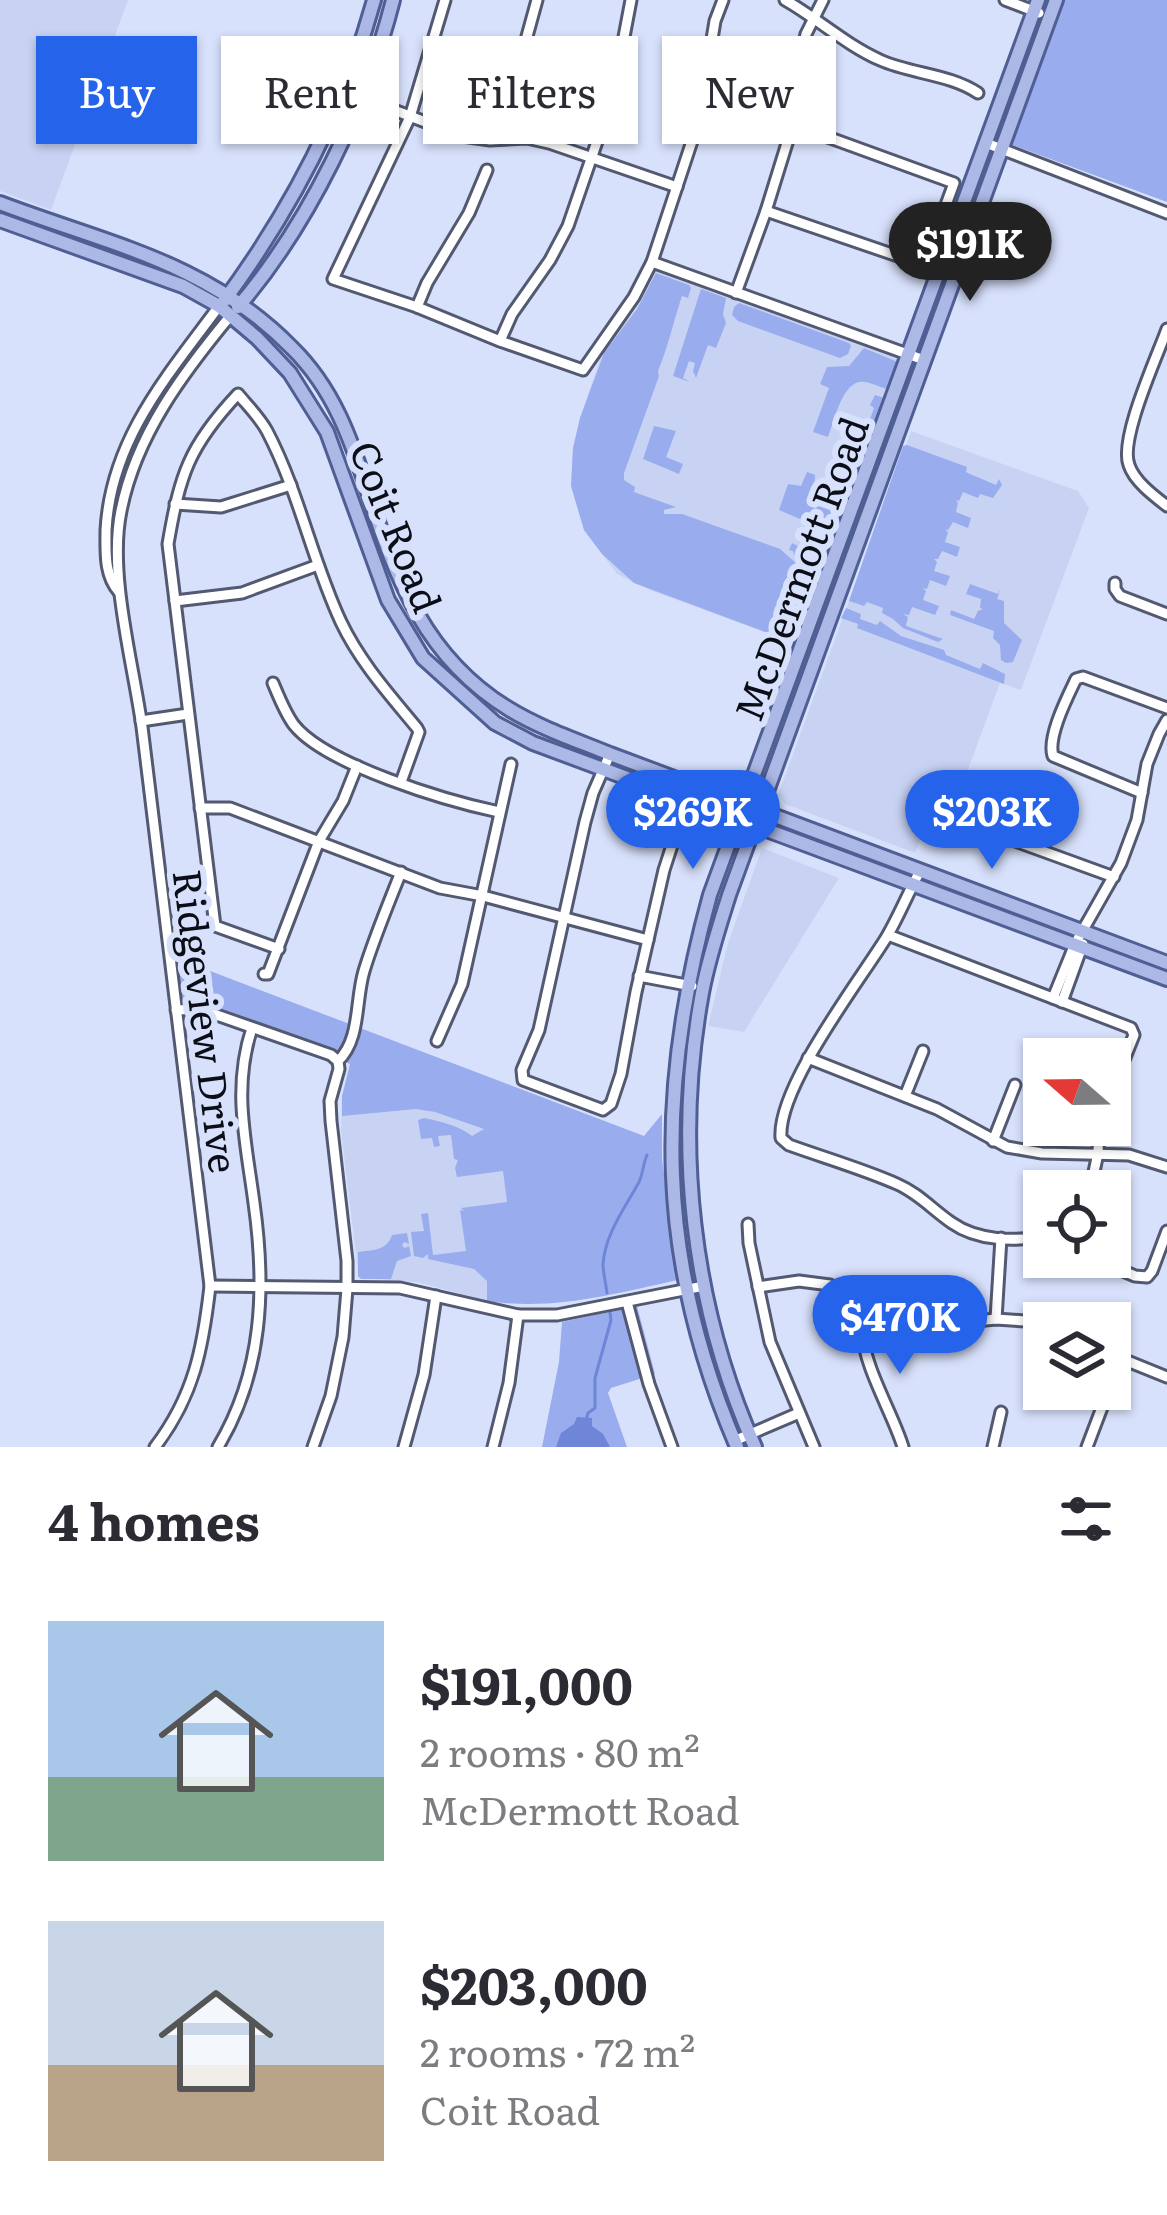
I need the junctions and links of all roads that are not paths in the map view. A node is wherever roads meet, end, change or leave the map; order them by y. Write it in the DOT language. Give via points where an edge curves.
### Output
graph roads {
  1 [pos="374,0"];
  2 [pos="393,0"];
  3 [pos="446,0"];
  4 [pos="537,0"];
  5 [pos="631,0"];
  6 [pos="723,0"];
  7 [pos="784,0"];
  8 [pos="823,0"];
  9 [pos="1005,0"];
  10 [pos="1056,0"];
  11 [pos="1036,6"];
  12 [pos="1049,18"];
  13 [pos="812,19"];
  14 [pos="362,36"];
  15 [pos="382,36"];
  16 [pos="527,36"];
  17 [pos="807,36"];
  18 [pos="1012,71"];
  19 [pos="1028,76"];
  20 [pos="978,93"];
  21 [pos="399,113"];
  22 [pos="410,118"];
  23 [pos="423,122"];
  24 [pos="836,140"];
  25 [pos="986,143"];
  26 [pos="320,144"];
  27 [pos="337,144"];
  28 [pos="552,144"];
  29 [pos="787,144"];
  30 [pos="1001,149"];
  31 [pos="593,158"];
  32 [pos="487,170"];
  33 [pos="676,187"];
  34 [pos="0,202"];
  35 [pos="766,211"];
  36 [pos="1167,213"];
  37 [pos="38,217"];
  38 [pos="0,220"];
  39 [pos="957,225"];
  40 [pos="972,230"];
  41 [pos="32,231"];
  42 [pos="125,246"];
  43 [pos="120,262"];
  44 [pos="652,262"];
  45 [pos="736,293"];
  46 [pos="229,294"];
  47 [pos="242,303"];
  48 [pos="417,307"];
  49 [pos="225,311"];
  50 [pos="1167,329"];
  51 [pos="500,341"];
  52 [pos="910,355"];
  53 [pos="924,361"];
  54 [pos="291,485"];
  55 [pos="175,504"];
  56 [pos="1167,506"];
  57 [pos="378,522"];
  58 [pos="361,528"];
  59 [pos="840,544"];
  60 [pos="855,550"];
  61 [pos="318,565"];
  62 [pos="1115,583"];
  63 [pos="175,601"];
  64 [pos="1167,614"];
  65 [pos="798,656"];
  66 [pos="814,662"];
  67 [pos="272,683"];
  68 [pos="1167,708"];
  69 [pos="188,714"];
  70 [pos="1167,720"];
  71 [pos="141,721"];
  72 [pos="610,754"];
  73 [pos="511,764"];
  74 [pos="357,766"];
  75 [pos="602,770"];
  76 [pos="401,782"];
  77 [pos="1142,793"];
  78 [pos="743,804"];
  79 [pos="200,808"];
  80 [pos="760,811"];
  81 [pos="499,812"];
  82 [pos="738,819"];
  83 [pos="754,825"];
  84 [pos="672,826"];
  85 [pos="985,837"];
  86 [pos="319,841"];
  87 [pos="866,850"];
  88 [pos="833,855"];
  89 [pos="920,871"];
  90 [pos="401,872"];
  91 [pos="1114,878"];
  92 [pos="912,885"];
  93 [pos="483,896"];
  94 [pos="565,917"];
  95 [pos="888,934"];
  96 [pos="648,940"];
  97 [pos="1080,941"];
  98 [pos="279,949"];
  99 [pos="1167,963"];
  100 [pos="264,974"];
  101 [pos="639,976"];
  102 [pos="1167,979"];
  103 [pos="695,987"];
  104 [pos="1058,1000"];
  105 [pos="176,1010"];
  106 [pos="252,1028"];
  107 [pos="1131,1039"];
  108 [pos="436,1041"];
  109 [pos="922,1051"];
  110 [pos="808,1058"];
  111 [pos="338,1061"];
  112 [pos="1015,1085"];
  113 [pos="905,1096"];
  114 [pos="993,1141"];
  115 [pos="1098,1146"];
  116 [pos="1098,1153"];
  117 [pos="1167,1167"];
  118 [pos="1094,1170"];
  119 [pos="748,1224"];
  120 [pos="1167,1231"];
  121 [pos="1001,1238"];
  122 [pos="1023,1238"];
  123 [pos="1131,1274"];
  124 [pos="210,1286"];
  125 [pos="704,1286"];
  126 [pos="758,1287"];
  127 [pos="262,1288"];
  128 [pos="347,1288"];
  129 [pos="686,1289"];
  130 [pos="436,1296"];
  131 [pos="623,1303"];
  132 [pos="872,1304"];
  133 [pos="518,1315"];
  134 [pos="996,1319"];
  135 [pos="1023,1322"];
  136 [pos="1131,1362"];
  137 [pos="1167,1377"];
  138 [pos="1101,1410"];
  139 [pos="1001,1412"];
  140 [pos="799,1413"];
  141 [pos="753,1441"];
  142 [pos="736,1444"];
  143 [pos="155,1447"];
  144 [pos="218,1447"];
  145 [pos="313,1447"];
  146 [pos="404,1447"];
  147 [pos="493,1447"];
  148 [pos="672,1447"];
  149 [pos="814,1447"];
  150 [pos="903,1447"];
  151 [pos="993,1447"];
  152 [pos="1087,1447"];
  1 -- 14 [label="main road, Ridgeview Drive"];
  2 -- 15 [label="main road, Ridgeview Drive"];
  3 -- 22 [label="street"];
  4 -- 16 [label="street"];
  5 -- 31 [label="street"];
  6 -- 33 [label="street"];
  7 -- 13 [label="street"];
  8 -- 13 [label="street"];
  9 -- 11 [label="street"];
  10 -- 12 [label="main road, McDermott Road"];
  11 -- 12 [label="street"];
  11 -- 18 [label="main road, McDermott Road"];
  12 -- 19 [label="main road, McDermott Road"];
  13 -- 17 [label="street"];
  13 -- 20 [label="street" via="874,58"];
  18 -- 19 [label="main road"];
  18 -- 25 [label="main road, McDermott Road"];
  19 -- 30 [label="main road, McDermott Road"];
  21 -- 22 [label="street"];
  22 -- 23 [label="street"];
  22 -- 48 [label="street" via="333,279"];
  24 -- 35 [label="street" via="954,183 924,265"];
  25 -- 30 [label="street"];
  25 -- 39 [label="main road, McDermott Road"];
  26 -- 46 [label="main road, Ridgeview Drive"];
  27 -- 47 [label="main road, Ridgeview Drive" via="305,210"];
  28 -- 31 [label="street"];
  29 -- 35 [label="street"];
  30 -- 36 [label="street"];
  30 -- 40 [label="main road, McDermott Road"];
  31 -- 33 [label="street"];
  31 -- 51 [label="street" via="562,241"];
  32 -- 48 [label="street"];
  33 -- 44 [label="street"];
  34 -- 37 [label="main road, Coit Road"];
  35 -- 45 [label="street"];
  37 -- 41 [label="main road"];
  37 -- 42 [label="main road, Coit Road"];
  38 -- 41 [label="main road, Coit Road"];
  39 -- 40 [label="main road"];
  39 -- 52 [label="main road, McDermott Road"];
  40 -- 53 [label="main road, McDermott Road"];
  41 -- 43 [label="main road, Coit Road"];
  42 -- 43 [label="main road"];
  42 -- 46 [label="main road, Coit Road"];
  43 -- 49 [label="main road, Coit Road"];
  44 -- 45 [label="street"];
  44 -- 51 [label="street" via="584,370"];
  45 -- 52 [label="street"];
  46 -- 47 [label="main road, Coit Road"];
  46 -- 49 [label="main road, Ridgeview Drive"];
  47 -- 49 [label="main road, Ridgeview Drive"];
  47 -- 57 [label="main road, Coit Road" via="323,383 353,442"];
  48 -- 51 [label="street"];
  49 -- 58 [label="main road, Coit Road" via="308,398"];
  49 -- 71 [label="street, Ridgeview Drive" via="148,401 110,491 106,561 119,592"];
  50 -- 56 [label="street" via="1126,452 1130,471"];
  52 -- 53 [label="street"];
  52 -- 59 [label="main road, McDermott Road"];
  53 -- 60 [label="main road, McDermott Road"];
  54 -- 55 [label="street" via="221,507"];
  54 -- 55 [label="street" via="265,427 238,394 209,425"];
  54 -- 61 [label="street"];
  55 -- 63 [label="street" via="168,544"];
  57 -- 58 [label="main road"];
  57 -- 72 [label="main road, Coit Road" via="415,610 473,683 519,715"];
  58 -- 75 [label="main road, Coit Road" via="388,600 423,658 495,723"];
  59 -- 60 [label="main road"];
  59 -- 65 [label="main road, McDermott Road"];
  60 -- 66 [label="main road, McDermott Road"];
  61 -- 63 [label="street" via="242,592"];
  61 -- 76 [label="street" via="342,625 418,732"];
  62 -- 64 [label="street" via="1120,596"];
  63 -- 69 [label="street"];
  65 -- 66 [label="main road"];
  65 -- 78 [label="main road, McDermott Road"];
  66 -- 80 [label="main road, McDermott Road"];
  67 -- 74 [label="street" via="294,724 319,748"];
  68 -- 77 [label="street" via="1083,676 1052,736 1053,756"];
  69 -- 71 [label="street"];
  69 -- 79 [label="street"];
  70 -- 77 [label="street"];
  71 -- 105 [label="street, Ridgeview Drive"];
  72 -- 75 [label="street"];
  72 -- 78 [label="main road, Coit Road"];
  73 -- 81 [label="street"];
  74 -- 76 [label="street"];
  74 -- 86 [label="street"];
  75 -- 82 [label="main road, Coit Road"];
  75 -- 94 [label="street"];
  76 -- 81 [label="street"];
  77 -- 91 [label="street"];
  78 -- 80 [label="main road, Coit Road"];
  78 -- 82 [label="main road, McDermott Road"];
  79 -- 86 [label="street" via="230,808"];
  79 -- 98 [label="street" via="215,926"];
  80 -- 83 [label="main road, McDermott Road"];
  80 -- 87 [label="main road, Coit Road"];
  81 -- 93 [label="street"];
  82 -- 83 [label="main road, Coit Road"];
  82 -- 103 [label="main road, McDermott Road" via="710,895"];
  83 -- 88 [label="main road, Coit Road"];
  83 -- 103 [label="main road, McDermott Road"];
  84 -- 96 [label="street"];
  85 -- 91 [label="street"];
  86 -- 90 [label="street"];
  86 -- 98 [label="street"];
  87 -- 88 [label="main road" via="860,859"];
  87 -- 89 [label="main road, Coit Road"];
  88 -- 92 [label="main road, Coit Road"];
  89 -- 92 [label="street"];
  89 -- 97 [label="main road, Coit Road"];
  90 -- 93 [label="street"];
  90 -- 111 [label="street" via="362,974 347,1053"];
  91 -- 97 [label="street"];
  92 -- 95 [label="street"];
  92 -- 97 [label="main road, Coit Road"];
  93 -- 94 [label="street"];
  93 -- 108 [label="street" via="462,984"];
  94 -- 96 [label="street"];
  94 -- 101 [label="street" via="524,1080 603,1110 611,1104"];
  95 -- 104 [label="street"];
  95 -- 110 [label="street"];
  96 -- 101 [label="street"];
  97 -- 99 [label="main road, Coit Road"];
  97 -- 102 [label="main road, Coit Road"];
  97 -- 104 [label="street"];
  98 -- 100 [label="street"];
  101 -- 103 [label="street"];
  103 -- 125 [label="main road, McDermott Road" via="689,1151"];
  103 -- 129 [label="main road, McDermott Road" via="673,1086 670,1149"];
  104 -- 107 [label="street" via="1134,1031"];
  105 -- 106 [label="street" via="198,1009"];
  105 -- 124 [label="street, Ridgeview Drive"];
  106 -- 111 [label="street"];
  106 -- 127 [label="street" via="240,1089"];
  109 -- 113 [label="street"];
  110 -- 113 [label="street"];
  110 -- 121 [label="street" via="781,1138 910,1190 968,1232"];
  111 -- 128 [label="street" via="330,1100"];
  112 -- 114 [label="street"];
  113 -- 114 [label="street"];
  114 -- 116 [label="street" via="1042,1153"];
  115 -- 116 [label="street"];
  116 -- 117 [label="street"];
  116 -- 118 [label="street"];
  119 -- 126 [label="street"];
  120 -- 123 [label="street" via="1147,1276"];
  121 -- 122 [label="street"];
  121 -- 134 [label="street"];
  124 -- 127 [label="street"];
  124 -- 143 [label="street, Ridgeview Drive" via="194,1376"];
  125 -- 129 [label="street"];
  125 -- 141 [label="main road, McDermott Road"];
  126 -- 132 [label="street" via="812,1282"];
  126 -- 140 [label="street"];
  127 -- 128 [label="street"];
  127 -- 144 [label="street" via="250,1372"];
  128 -- 130 [label="street"];
  128 -- 145 [label="street" via="331,1396"];
  129 -- 131 [label="street"];
  129 -- 142 [label="main road, McDermott Road"];
  130 -- 133 [label="street"];
  130 -- 146 [label="street"];
  131 -- 133 [label="street"];
  131 -- 148 [label="street"];
  132 -- 134 [label="street" via="933,1324"];
  132 -- 150 [label="street" via="865,1351"];
  133 -- 147 [label="street"];
  134 -- 135 [label="street"];
  136 -- 137 [label="street"];
  138 -- 152 [label="street"];
  139 -- 151 [label="street"];
  140 -- 141 [label="street"];
  140 -- 149 [label="street"];
  141 -- 142 [label="street"];
}
